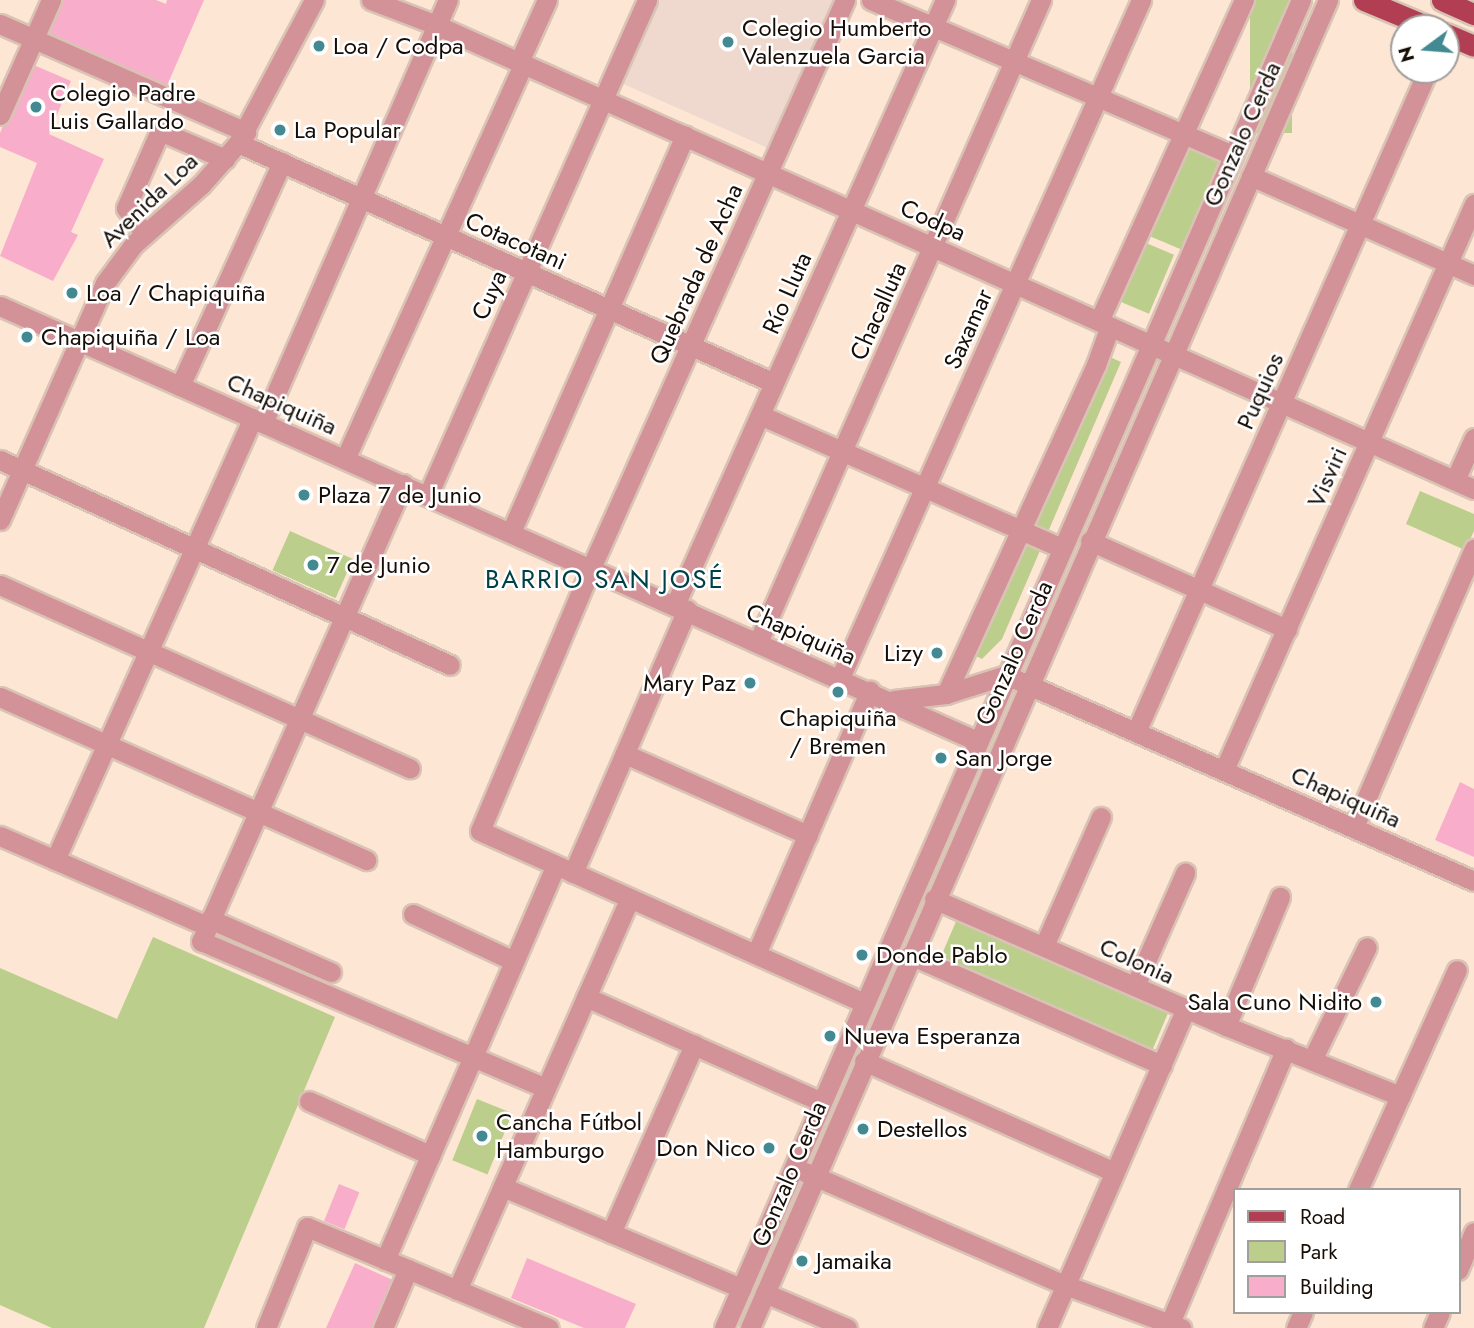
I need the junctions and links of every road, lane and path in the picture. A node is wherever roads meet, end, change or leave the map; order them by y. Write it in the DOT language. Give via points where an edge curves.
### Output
graph roads {
  1 [pos="51,0"];
  2 [pos="314,0"];
  3 [pos="370,0"];
  4 [pos="448,0"];
  5 [pos="547,0"];
  6 [pos="647,0"];
  7 [pos="845,0"];
  8 [pos="871,0"];
  9 [pos="944,0"];
  10 [pos="1041,0"];
  11 [pos="1141,0"];
  12 [pos="1244,0"];
  13 [pos="1301,0"];
  14 [pos="1328,0"];
  15 [pos="1364,0"];
  16 [pos="1442,0"];
  17 [pos="1398,14"];
  18 [pos="1474,14"];
  19 [pos="0,24"];
  20 [pos="436,25"];
  21 [pos="933,26"];
  22 [pos="34,39"];
  23 [pos="1014,61"];
  24 [pos="521,63"];
  25 [pos="1422,84"];
  26 [pos="1098,97"];
  27 [pos="602,100"];
  28 [pos="0,115"];
  29 [pos="1185,135"];
  30 [pos="685,136"];
  31 [pos="242,137"];
  32 [pos="1233,155"];
  33 [pos="225,159"];
  34 [pos="282,162"];
  35 [pos="768,173"];
  36 [pos="1251,176"];
  37 [pos="361,198"];
  38 [pos="1474,204"];
  39 [pos="851,210"];
  40 [pos="1360,225"];
  41 [pos="144,233"];
  42 [pos="446,236"];
  43 [pos="933,247"];
  44 [pos="1447,264"];
  45 [pos="526,272"];
  46 [pos="1474,275"];
  47 [pos="1015,284"];
  48 [pos="0,306"];
  49 [pos="611,310"];
  50 [pos="1104,324"];
  51 [pos="78,341"];
  52 [pos="1150,344"];
  53 [pos="690,345"];
  54 [pos="1172,354"];
  55 [pos="774,383"];
  56 [pos="180,386"];
  57 [pos="1281,403"];
  58 [pos="760,415"];
  59 [pos="258,420"];
  60 [pos="1474,438"];
  61 [pos="1370,442"];
  62 [pos="843,452"];
  63 [pos="345,459"];
  64 [pos="0,460"];
  65 [pos="22,470"];
  66 [pos="1455,480"];
  67 [pos="402,484"];
  68 [pos="925,488"];
  69 [pos="1474,489"];
  70 [pos="428,495"];
  71 [pos="0,520"];
  72 [pos="1021,530"];
  73 [pos="511,532"];
  74 [pos="1090,541"];
  75 [pos="195,548"];
  76 [pos="1062,548"];
  77 [pos="1474,549"];
  78 [pos="591,568"];
  79 [pos="0,585"];
  80 [pos="1199,590"];
  81 [pos="681,608"];
  82 [pos="344,616"];
  83 [pos="1287,629"];
  84 [pos="758,642"];
  85 [pos="148,651"];
  86 [pos="450,664"];
  87 [pos="1006,675"];
  88 [pos="840,678"];
  89 [pos="1026,684"];
  90 [pos="870,691"];
  91 [pos="946,694"];
  92 [pos="0,697"];
  93 [pos="890,700"];
  94 [pos="299,718"];
  95 [pos="1136,732"];
  96 [pos="977,741"];
  97 [pos="107,745"];
  98 [pos="625,754"];
  99 [pos="410,768"];
  100 [pos="1224,770"];
  101 [pos="258,812"];
  102 [pos="1101,817"];
  103 [pos="1354,827"];
  104 [pos="808,835"];
  105 [pos="0,836"];
  106 [pos="55,860"];
  107 [pos="366,860"];
  108 [pos="565,869"];
  109 [pos="1185,873"];
  110 [pos="1474,881"];
  111 [pos="1280,897"];
  112 [pos="630,898"];
  113 [pos="934,899"];
  114 [pos="413,915"];
  115 [pos="206,929"];
  116 [pos="1044,946"];
  117 [pos="1367,947"];
  118 [pos="756,954"];
  119 [pos="910,955"];
  120 [pos="514,961"];
  121 [pos="1457,970"];
  122 [pos="331,972"];
  123 [pos="1135,986"];
  124 [pos="586,997"];
  125 [pos="863,1002"];
  126 [pos="1186,1009"];
  127 [pos="1226,1026"];
  128 [pos="694,1045"];
  129 [pos="1286,1049"];
  130 [pos="473,1057"];
  131 [pos="1313,1058"];
  132 [pos="864,1061"];
  133 [pos="1161,1065"];
  134 [pos="545,1088"];
  135 [pos="1400,1096"];
  136 [pos="309,1101"];
  137 [pos="820,1101"];
  138 [pos="430,1155"];
  139 [pos="792,1166"];
  140 [pos="1115,1172"];
  141 [pos="815,1177"];
  142 [pos="503,1187"];
  143 [pos="1359,1188"];
  144 [pos="1474,1232"];
  145 [pos="611,1233"];
  146 [pos="385,1260"];
  147 [pos="1460,1265"];
  148 [pos="408,1269"];
  149 [pos="1065,1285"];
  150 [pos="741,1288"];
  151 [pos="457,1290"];
  152 [pos="765,1293"];
  153 [pos="1175,1326"];
  154 [pos="266,1328"];
  155 [pos="383,1328"];
  156 [pos="549,1328"];
  157 [pos="724,1328"];
  158 [pos="750,1328"];
  159 [pos="847,1328"];
  160 [pos="1047,1328"];
  1 -- 22 [label="street"];
  2 -- 31 [label="street, Avenida Loa"];
  3 -- 20 [label="street, Codpa"];
  4 -- 20 [label="street"];
  5 -- 24 [label="street"];
  6 -- 27 [label="street, Cuya"];
  7 -- 35 [label="street, Quebrada de Acha"];
  8 -- 21 [label="street"];
  9 -- 21 [label="street, Río Lluta"];
  10 -- 23 [label="street, Chacalluta"];
  11 -- 26 [label="street, Saxamar"];
  12 -- 29 [label="street, Gonzalo Cerda"];
  13 -- 32 [label="street, Gonzalo Cerda"];
  14 -- 36 [label="street, Gonzalo Cerda"];
  15 -- 17 [label="main road"];
  16 -- 18 [label="main road"];
  19 -- 22 [label="street, Cotacotani"];
  20 -- 24 [label="street, Codpa"];
  20 -- 37 [label="street"];
  21 -- 23 [label="street"];
  21 -- 39 [label="street, Río Lluta"];
  22 -- 28 [label="street"];
  22 -- 31 [label="street, Cotacotani"];
  23 -- 26 [label="street"];
  23 -- 43 [label="street, Chacalluta"];
  24 -- 27 [label="street, Codpa"];
  24 -- 42 [label="street"];
  25 -- 40 [label="street, Puquios"];
  26 -- 29 [label="street"];
  26 -- 47 [label="street, Saxamar"];
  27 -- 30 [label="street, Codpa"];
  27 -- 45 [label="street, Cuya"];
  29 -- 32 [label="street"];
  29 -- 50 [label="street, Gonzalo Cerda"];
  30 -- 35 [label="street, Codpa"];
  30 -- 49 [label="street"];
  31 -- 33 [label="street, Avenida Loa"];
  31 -- 34 [label="street, Cotacotani"];
  32 -- 52 [label="street, Gonzalo Cerda"];
  33 -- 41 [label="street, Avenida Loa"];
  33 -- 41 [label="street" via="160,131 125,208"];
  34 -- 37 [label="street, Cotacotani"];
  34 -- 56 [label="street"];
  35 -- 39 [label="street, Codpa"];
  35 -- 53 [label="street, Quebrada de Acha"];
  36 -- 40 [label="street"];
  36 -- 54 [label="street, Gonzalo Cerda"];
  37 -- 42 [label="street, Cotacotani"];
  37 -- 59 [label="street"];
  38 -- 44 [label="street, Visviri"];
  39 -- 43 [label="street, Codpa"];
  39 -- 55 [label="street, Río Lluta"];
  40 -- 44 [label="street"];
  40 -- 57 [label="street, Puquios"];
  41 -- 51 [label="street, Avenida Loa" via="105,283"];
  42 -- 45 [label="street, Cotacotani"];
  42 -- 63 [label="street"];
  43 -- 47 [label="street, Codpa"];
  43 -- 62 [label="street, Chacalluta"];
  44 -- 46 [label="street"];
  44 -- 61 [label="street, Visviri"];
  45 -- 49 [label="street, Cotacotani"];
  45 -- 70 [label="street, Cuya"];
  47 -- 50 [label="street, Codpa"];
  47 -- 68 [label="street, Saxamar"];
  48 -- 51 [label="street, Chapiquiña"];
  49 -- 53 [label="street, Cotacotani"];
  49 -- 73 [label="street"];
  50 -- 52 [label="street, Codpa"];
  50 -- 72 [label="street, Gonzalo Cerda" via="1096,365"];
  51 -- 56 [label="street, Chapiquiña"];
  51 -- 65 [label="street, Avenida Loa"];
  52 -- 54 [label="street, Codpa"];
  52 -- 76 [label="street, Gonzalo Cerda"];
  53 -- 55 [label="street, Cotacotani"];
  53 -- 78 [label="street, Quebrada de Acha"];
  54 -- 57 [label="street, Codpa"];
  54 -- 74 [label="street, Gonzalo Cerda"];
  55 -- 58 [label="street, Río Lluta"];
  56 -- 59 [label="street, Chapiquiña"];
  57 -- 61 [label="street, Codpa"];
  57 -- 80 [label="street, Puquios"];
  58 -- 62 [label="street"];
  58 -- 81 [label="street, Río Lluta"];
  59 -- 63 [label="street, Chapiquiña"];
  59 -- 75 [label="street"];
  60 -- 66 [label="street"];
  61 -- 66 [label="street, Codpa"];
  61 -- 83 [label="street, Visviri"];
  62 -- 68 [label="street"];
  62 -- 84 [label="street, Chacalluta"];
  63 -- 67 [label="street, Chapiquiña"];
  64 -- 65 [label="street"];
  65 -- 71 [label="street, Avenida Loa"];
  65 -- 75 [label="street"];
  66 -- 69 [label="street, Codpa"];
  67 -- 70 [label="street, Chapiquiña"];
  67 -- 82 [label="street"];
  68 -- 72 [label="street"];
  68 -- 88 [label="street, Saxamar"];
  70 -- 73 [label="street, Chapiquiña"];
  72 -- 76 [label="street"];
  72 -- 91 [label="street, Gonzalo Cerda"];
  73 -- 78 [label="street, Chapiquiña"];
  74 -- 80 [label="street"];
  74 -- 89 [label="street, Gonzalo Cerda"];
  75 -- 82 [label="street"];
  75 -- 85 [label="street"];
  76 -- 87 [label="street, Gonzalo Cerda"];
  77 -- 103 [label="street"];
  78 -- 81 [label="street, Chapiquiña"];
  78 -- 108 [label="street, Quebrada de Acha" via="480,831"];
  79 -- 85 [label="street"];
  80 -- 83 [label="street"];
  80 -- 95 [label="street, Puquios"];
  81 -- 84 [label="street, Chapiquiña"];
  81 -- 98 [label="street, Río Lluta"];
  82 -- 86 [label="street"];
  82 -- 94 [label="street"];
  83 -- 100 [label="street, Visviri"];
  84 -- 88 [label="street, Chapiquiña"];
  85 -- 94 [label="street"];
  85 -- 97 [label="street"];
  87 -- 89 [label="street, Chapiquiña"];
  87 -- 91 [label="street"];
  87 -- 96 [label="street, Gonzalo Cerda"];
  88 -- 90 [label="street, Chapiquiña"];
  89 -- 95 [label="street, Chapiquiña"];
  89 -- 113 [label="street, Gonzalo Cerda"];
  90 -- 93 [label="street, Chapiquiña"];
  90 -- 104 [label="street"];
  91 -- 93 [label="street"];
  92 -- 97 [label="street"];
  93 -- 96 [label="street, Chapiquiña"];
  94 -- 99 [label="street"];
  94 -- 101 [label="street"];
  95 -- 100 [label="street, Chapiquiña"];
  96 -- 125 [label="street, Gonzalo Cerda"];
  97 -- 101 [label="street"];
  97 -- 106 [label="street"];
  98 -- 104 [label="street"];
  98 -- 108 [label="street, Río Lluta"];
  100 -- 103 [label="street, Chapiquiña"];
  101 -- 107 [label="street"];
  101 -- 115 [label="street"];
  102 -- 116 [label="street"];
  103 -- 110 [label="street, Chapiquiña"];
  104 -- 118 [label="street"];
  105 -- 106 [label="street"];
  106 -- 115 [label="street"];
  108 -- 112 [label="street"];
  108 -- 120 [label="street, Río Lluta"];
  109 -- 123 [label="street"];
  111 -- 127 [label="street"];
  112 -- 118 [label="street"];
  112 -- 124 [label="street"];
  113 -- 116 [label="street, Colonia"];
  113 -- 119 [label="street, Gonzalo Cerda"];
  114 -- 120 [label="street"];
  115 -- 122 [label="street"];
  115 -- 130 [label="street"];
  116 -- 123 [label="street, Colonia"];
  117 -- 131 [label="street"];
  118 -- 125 [label="street"];
  119 -- 132 [label="street, Gonzalo Cerda"];
  119 -- 133 [label="street"];
  120 -- 130 [label="street, Río Lluta"];
  121 -- 135 [label="street"];
  123 -- 126 [label="street, Colonia"];
  124 -- 128 [label="street"];
  124 -- 134 [label="street"];
  125 -- 137 [label="street, Gonzalo Cerda"];
  126 -- 127 [label="street, Colonia"];
  126 -- 133 [label="street"];
  127 -- 129 [label="street, Colonia"];
  128 -- 137 [label="street"];
  128 -- 145 [label="street"];
  129 -- 131 [label="street, Colonia"];
  129 -- 153 [label="street"];
  130 -- 134 [label="street"];
  130 -- 138 [label="street, Río Lluta"];
  131 -- 135 [label="street, Colonia"];
  132 -- 140 [label="street"];
  132 -- 141 [label="street, Gonzalo Cerda"];
  133 -- 140 [label="street"];
  134 -- 142 [label="street"];
  135 -- 143 [label="street"];
  136 -- 138 [label="street"];
  137 -- 139 [label="street, Gonzalo Cerda"];
  138 -- 146 [label="street, Río Lluta"];
  139 -- 141 [label="street"];
  139 -- 150 [label="street, Gonzalo Cerda"];
  140 -- 149 [label="street"];
  141 -- 149 [label="street"];
  141 -- 152 [label="street, Gonzalo Cerda"];
  142 -- 145 [label="street"];
  142 -- 151 [label="street"];
  144 -- 147 [label="street"];
  145 -- 150 [label="street"];
  146 -- 148 [label="street"];
  146 -- 154 [label="street" via="307,1227"];
  148 -- 151 [label="street"];
  148 -- 155 [label="street"];
  149 -- 153 [label="street"];
  149 -- 160 [label="street"];
  150 -- 157 [label="street, Gonzalo Cerda"];
  151 -- 156 [label="street"];
  152 -- 158 [label="street, Gonzalo Cerda"];
  152 -- 159 [label="street"];
}
